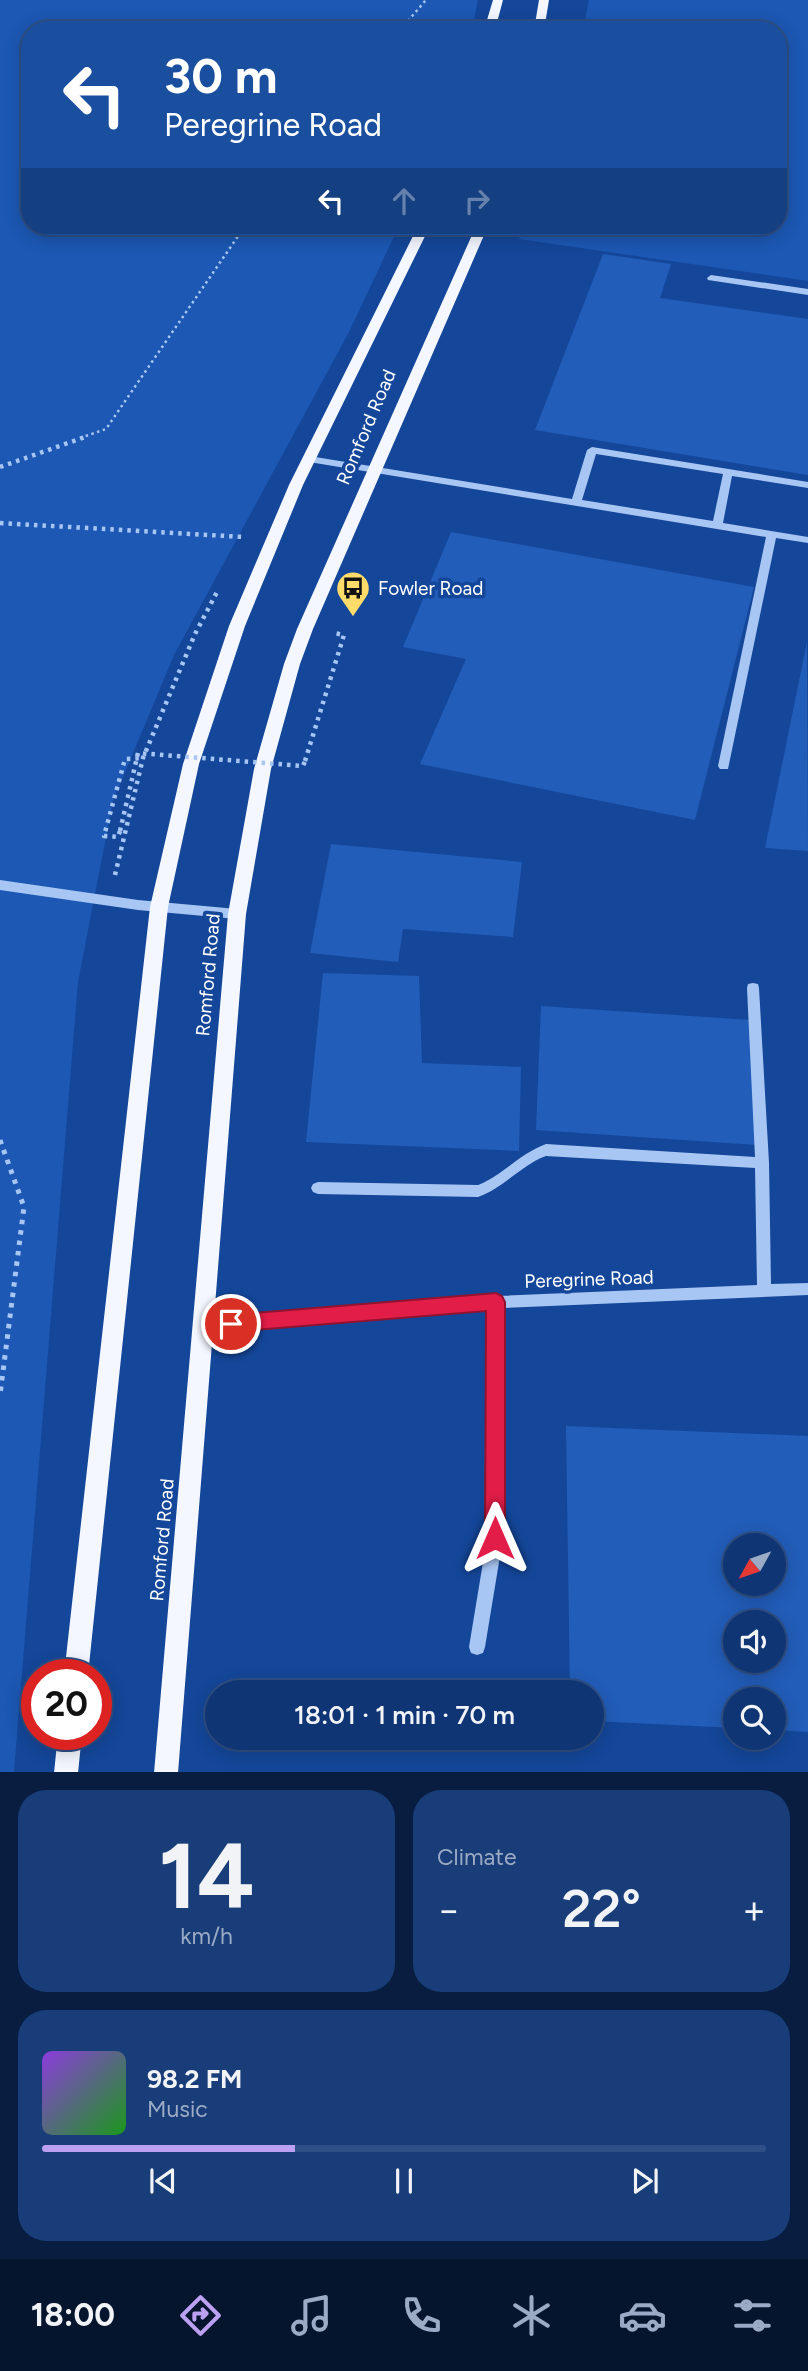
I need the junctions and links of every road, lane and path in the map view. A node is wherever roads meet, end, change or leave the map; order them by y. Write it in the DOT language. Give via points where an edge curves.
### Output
graph roads {
  1 [pos="426,0"];
  2 [pos="498,0"];
  3 [pos="544,0"];
  4 [pos="408,21"];
  5 [pos="492,21"];
  6 [pos="540,21"];
  7 [pos="239,235"];
  8 [pos="420,235"];
  9 [pos="478,235"];
  10 [pos="711,278"];
  11 [pos="808,292"];
  12 [pos="309,459"];
  13 [pos="0,467"];
  14 [pos="375,470"];
  15 [pos="728,472"];
  16 [pos="808,485"];
  17 [pos="576,502"];
  18 [pos="0,523"];
  19 [pos="717,525"];
  20 [pos="772,534"];
  21 [pos="808,540"];
  22 [pos="240,550"];
  23 [pos="221,586"];
  24 [pos="344,635"];
  25 [pos="143,758"];
  26 [pos="724,766"];
  27 [pos="0,885"];
  28 [pos="108,901"];
  29 [pos="159,907"];
  30 [pos="237,914"];
  31 [pos="753,988"];
  32 [pos="0,1140"];
  33 [pos="762,1163"];
  34 [pos="318,1188"];
  35 [pos="808,1289"];
  36 [pos="764,1290"];
  37 [pos="496,1302"];
  38 [pos="205,1326"];
  39 [pos="0,1395"];
  40 [pos="477,1647"];
  41 [pos="78,1659"];
  42 [pos="68,1750"];
  43 [pos="66,1772"];
  44 [pos="166,1772"];
  1 -- 4 [label="path"];
  2 -- 5 [label="main road"];
  3 -- 6 [label="main road"];
  7 -- 13 [label="path" via="106,429"];
  8 -- 12 [label="main road, Romford Road"];
  9 -- 14 [label="main road, Romford Road"];
  10 -- 11 [label="street"];
  12 -- 14 [label="street"];
  12 -- 29 [label="main road, Romford Road" via="215,687 191,764"];
  14 -- 17 [label="street"];
  14 -- 30 [label="main road, Romford Road" via="287,676 262,761"];
  15 -- 16 [label="street"];
  15 -- 17 [label="street" via="592,450"];
  15 -- 19 [label="street"];
  17 -- 19 [label="street"];
  18 -- 22 [label="path" via="247,537"];
  19 -- 20 [label="street"];
  20 -- 21 [label="street"];
  20 -- 26 [label="lane"];
  23 -- 25 [label="path" via="195,634"];
  24 -- 25 [label="path, bridge" via="303,766 138,753 118,837 104,836 125,759"];
  25 -- 28 [label="path"];
  27 -- 28 [label="street"];
  28 -- 29 [label="street"];
  29 -- 30 [label="street"];
  29 -- 41 [label="main road, Romford Road"];
  30 -- 38 [label="main road, Romford Road"];
  31 -- 33 [label="street"];
  32 -- 39 [label="path" via="24,1206"];
  33 -- 34 [label="street" via="546,1150 532,1154 491,1187 478,1191"];
  33 -- 36 [label="street"];
  35 -- 36 [label="street, Peregrine Road"];
  36 -- 37 [label="street, Peregrine Road"];
  37 -- 38 [label="street, Peregrine Road"];
  37 -- 40 [label="street" via="495,1538"];
  38 -- 44 [label="main road, Romford Road"];
  42 -- 43 [label="main road"];
}
